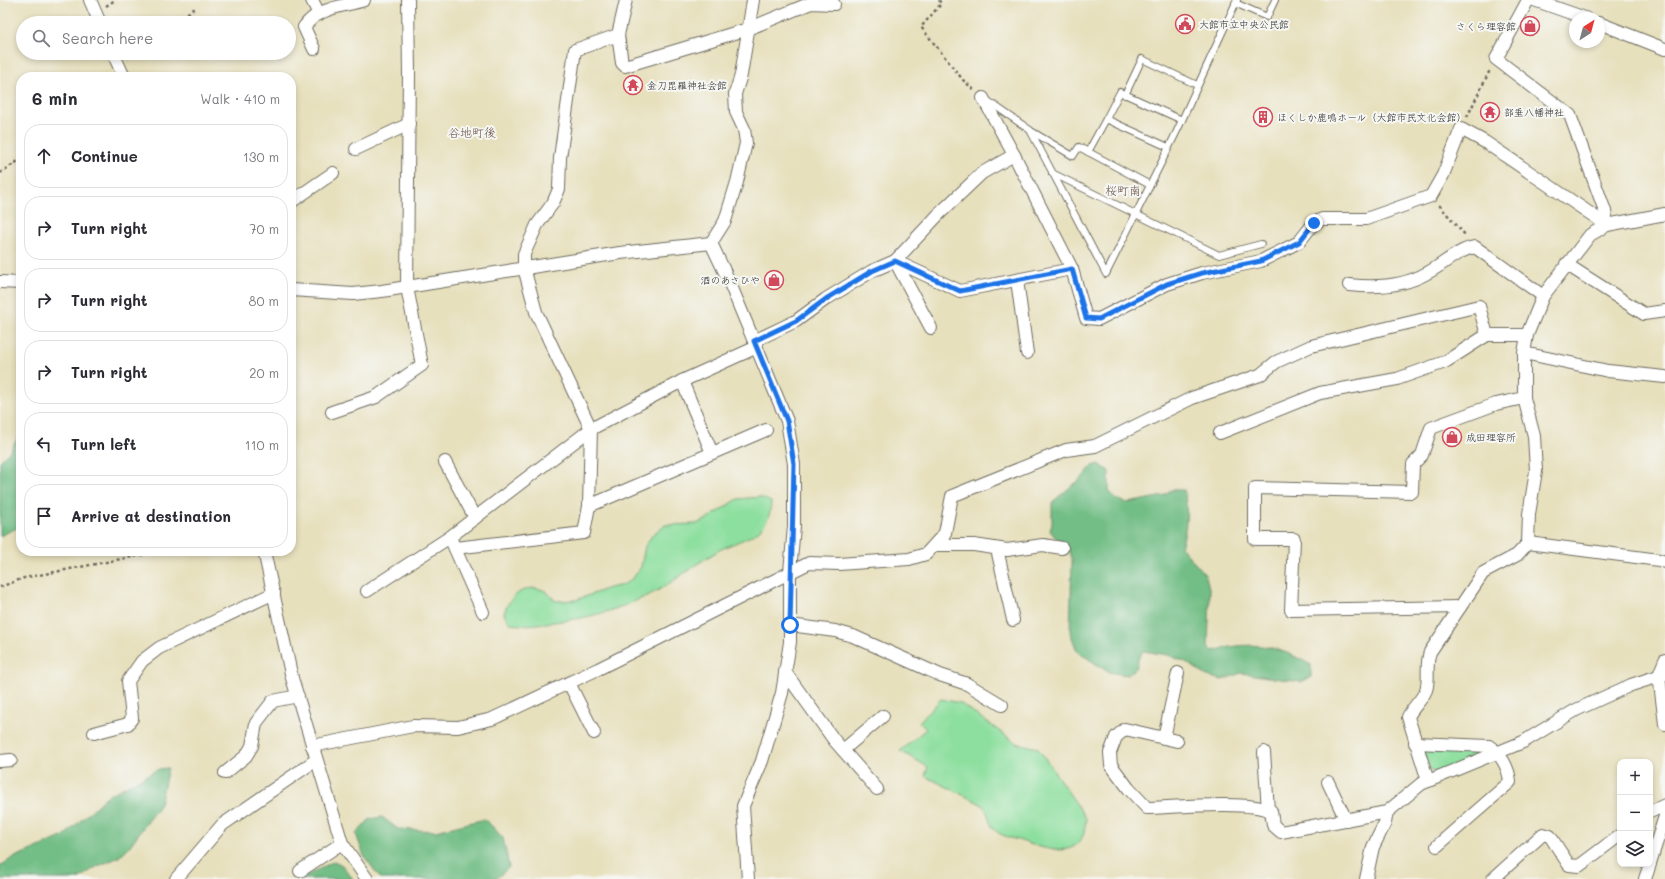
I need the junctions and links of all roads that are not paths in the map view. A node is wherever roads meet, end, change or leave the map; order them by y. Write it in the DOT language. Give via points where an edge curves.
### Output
graph roads {
  1 [pos="90,0"];
  2 [pos="312,0"];
  3 [pos="364,0"];
  4 [pos="408,0"];
  5 [pos="626,0"];
  6 [pos="753,0"];
  7 [pos="1276,0"];
  8 [pos="1528,0"];
  9 [pos="1534,0"];
  10 [pos="1236,1"];
  11 [pos="834,4"];
  12 [pos="1569,12"];
  13 [pos="320,14"];
  14 [pos="97,16"];
  15 [pos="1605,25"];
  16 [pos="748,29"];
  17 [pos="618,35"];
  18 [pos="314,48"];
  19 [pos="1665,48"];
  20 [pos="116,60"];
  21 [pos="122,72"];
  22 [pos="1196,85"];
  23 [pos="1126,95"];
  24 [pos="983,98"];
  25 [pos="1106,119"];
  26 [pos="1182,120"];
  27 [pos="409,124"];
  28 [pos="1030,130"];
  29 [pos="1168,148"];
  30 [pos="356,149"];
  31 [pos="1088,152"];
  32 [pos="1014,155"];
  33 [pos="333,173"];
  34 [pos="1052,173"];
  35 [pos="1150,185"];
  36 [pos="296,199"];
  37 [pos="1136,214"];
  38 [pos="1665,214"];
  39 [pos="1607,225"];
  40 [pos="711,243"];
  41 [pos="1260,244"];
  42 [pos="895,261"];
  43 [pos="1566,264"];
  44 [pos="524,268"];
  45 [pos="1072,269"];
  46 [pos="1016,280"];
  47 [pos="0,282"];
  48 [pos="16,283"];
  49 [pos="1350,285"];
  50 [pos="407,287"];
  51 [pos="296,290"];
  52 [pos="1543,296"];
  53 [pos="1665,310"];
  54 [pos="931,328"];
  55 [pos="1487,335"];
  56 [pos="1527,335"];
  57 [pos="755,344"];
  58 [pos="1027,353"];
  59 [pos="1524,353"];
  60 [pos="1665,377"];
  61 [pos="682,381"];
  62 [pos="1524,398"];
  63 [pos="332,412"];
  64 [pos="591,429"];
  65 [pos="766,430"];
  66 [pos="1220,433"];
  67 [pos="712,453"];
  68 [pos="445,462"];
  69 [pos="589,506"];
  70 [pos="475,518"];
  71 [pos="453,543"];
  72 [pos="1528,543"];
  73 [pos="935,545"];
  74 [pos="1062,548"];
  75 [pos="997,549"];
  76 [pos="265,556"];
  77 [pos="1665,562"];
  78 [pos="790,572"];
  79 [pos="367,591"];
  80 [pos="274,593"];
  81 [pos="1460,607"];
  82 [pos="483,612"];
  83 [pos="1013,620"];
  84 [pos="790,625"];
  85 [pos="1665,660"];
  86 [pos="785,672"];
  87 [pos="1178,673"];
  88 [pos="1662,674"];
  89 [pos="569,683"];
  90 [pos="298,696"];
  91 [pos="1002,705"];
  92 [pos="883,716"];
  93 [pos="1665,724"];
  94 [pos="94,733"];
  95 [pos="594,733"];
  96 [pos="1164,738"];
  97 [pos="1178,741"];
  98 [pos="1415,743"];
  99 [pos="312,746"];
  100 [pos="843,750"];
  101 [pos="1264,752"];
  102 [pos="1499,752"];
  103 [pos="316,760"];
  104 [pos="225,773"];
  105 [pos="1428,781"];
  106 [pos="1328,782"];
  107 [pos="877,789"];
  108 [pos="1665,805"];
  109 [pos="1268,810"];
  110 [pos="1653,811"];
  111 [pos="1387,812"];
  112 [pos="1665,816"];
  113 [pos="1346,820"];
  114 [pos="1617,837"];
  115 [pos="342,843"];
  116 [pos="1437,846"];
  117 [pos="1653,854"];
  118 [pos="1649,867"];
  119 [pos="300,871"];
  120 [pos="176,879"];
  121 [pos="367,879"];
  122 [pos="748,879"];
  123 [pos="1366,879"];
  124 [pos="1492,879"];
  125 [pos="1645,879"];
  1 -- 14 [label="street"];
  2 -- 13 [label="street"];
  3 -- 13 [label="street" via="336,6"];
  4 -- 27 [label="street"];
  5 -- 17 [label="street"];
  6 -- 16 [label="street"];
  7 -- 10 [label="lane" via="1267,17"];
  8 -- 39 [label="street" via="1496,59 1570,115 1605,211"];
  9 -- 12 [label="street"];
  10 -- 22 [label="lane"];
  11 -- 16 [label="street" via="811,3"];
  13 -- 18 [label="street" via="304,27"];
  15 -- 19 [label="street"];
  16 -- 17 [label="street" via="625,66 622,62"];
  16 -- 40 [label="street" via="741,75 735,94 736,112 744,129 746,143 725,221"];
  17 -- 44 [label="street" via="576,50 560,158 559,189 553,203 537,225 524,254"];
  20 -- 21 [label="street"];
  22 -- 23 [label="lane" via="1142,59"];
  22 -- 26 [label="lane"];
  23 -- 25 [label="lane" via="1120,92"];
  23 -- 26 [label="lane"];
  24 -- 28 [label="lane"];
  24 -- 32 [label="street"];
  25 -- 29 [label="lane"];
  25 -- 31 [label="lane"];
  26 -- 29 [label="lane"];
  27 -- 30 [label="street"];
  27 -- 50 [label="street"];
  28 -- 31 [label="lane" via="1073,156 1079,147"];
  28 -- 34 [label="lane"];
  29 -- 35 [label="lane"];
  31 -- 35 [label="lane"];
  32 -- 42 [label="street" via="982,173"];
  32 -- 45 [label="street"];
  33 -- 36 [label="street"];
  34 -- 37 [label="lane"];
  34 -- 37 [label="lane" via="1106,274"];
  35 -- 37 [label="lane"];
  37 -- 41 [label="lane" via="1219,255"];
  38 -- 39 [label="street"];
  39 -- 43 [label="street" via="1590,235"];
  39 -- 45 [label="street" via="1485,142 1461,129 1443,176 1431,196 1366,219 1322,219 1314,223 1299,242 1261,261 1202,273 1167,284 1099,319 1086,318"];
  40 -- 44 [label="street" via="628,252"];
  40 -- 57 [label="street"];
  42 -- 46 [label="street" via="960,291"];
  42 -- 54 [label="street"];
  42 -- 57 [label="street" via="872,271 796,321"];
  43 -- 52 [label="street"];
  43 -- 53 [label="street" via="1644,314"];
  44 -- 50 [label="street"];
  44 -- 64 [label="street" via="536,312"];
  45 -- 46 [label="street"];
  46 -- 58 [label="street"];
  47 -- 48 [label="street"];
  49 -- 52 [label="street" via="1371,288 1399,284 1426,274 1466,248 1475,247"];
  50 -- 51 [label="street" via="353,294"];
  50 -- 63 [label="street" via="422,365 376,397"];
  52 -- 56 [label="street"];
  55 -- 56 [label="street"];
  55 -- 66 [label="street" via="1445,362 1397,379 1320,392"];
  55 -- 73 [label="street" via="1479,306 1311,346 1276,362 1260,375 1192,398 1095,446 1066,450 952,496 945,533"];
  56 -- 59 [label="street"];
  57 -- 61 [label="street"];
  57 -- 78 [label="street" via="787,421 794,464 794,526"];
  59 -- 60 [label="street" via="1608,371"];
  59 -- 62 [label="street"];
  61 -- 64 [label="street"];
  61 -- 67 [label="street"];
  62 -- 72 [label="street" via="1534,436 1536,470 1529,514"];
  62 -- 81 [label="street" via="1496,404 1431,428 1422,456 1413,464 1412,492 1255,488 1255,538 1294,539 1291,610"];
  64 -- 69 [label="street"];
  64 -- 70 [label="street"];
  65 -- 67 [label="street"];
  67 -- 69 [label="street"];
  68 -- 70 [label="street"];
  69 -- 71 [label="street" via="584,533"];
  70 -- 71 [label="street"];
  71 -- 79 [label="street"];
  71 -- 82 [label="street"];
  72 -- 77 [label="street"];
  72 -- 81 [label="street" via="1517,555 1483,573"];
  73 -- 75 [label="street" via="974,545"];
  73 -- 78 [label="street" via="926,554 909,559 809,564"];
  74 -- 75 [label="street" via="1043,545"];
  75 -- 83 [label="street"];
  76 -- 80 [label="street"];
  78 -- 84 [label="street"];
  78 -- 89 [label="street"];
  80 -- 90 [label="street"];
  80 -- 94 [label="street" via="159,648 142,662 128,681 132,718 128,724"];
  81 -- 98 [label="street" via="1430,652 1426,663 1425,691 1408,717"];
  84 -- 86 [label="street"];
  84 -- 91 [label="street" via="853,636 940,675 967,684"];
  85 -- 88 [label="street"];
  86 -- 100 [label="street"];
  86 -- 122 [label="street" via="782,693 762,761 743,806"];
  87 -- 96 [label="street"];
  88 -- 93 [label="street"];
  88 -- 102 [label="street" via="1576,710 1523,742"];
  89 -- 95 [label="street"];
  89 -- 99 [label="street" via="492,719 458,727 413,726"];
  90 -- 99 [label="street"];
  90 -- 104 [label="street" via="273,701 269,705 256,722 252,746 246,756"];
  92 -- 100 [label="street"];
  96 -- 97 [label="street"];
  96 -- 109 [label="street" via="1125,729 1116,737 1110,753 1111,765 1129,789 1148,808 1260,806"];
  98 -- 102 [label="street" via="1490,746"];
  98 -- 105 [label="street"];
  99 -- 103 [label="street"];
  100 -- 107 [label="street"];
  101 -- 109 [label="street"];
  102 -- 105 [label="street"];
  102 -- 116 [label="street" via="1510,775 1510,782"];
  103 -- 115 [label="street"];
  103 -- 120 [label="street" via="222,825"];
  105 -- 111 [label="street"];
  106 -- 113 [label="street"];
  108 -- 110 [label="street"];
  109 -- 113 [label="street" via="1271,811 1273,826 1281,832"];
  111 -- 113 [label="street"];
  111 -- 123 [label="street" via="1385,823 1373,847"];
  112 -- 117 [label="street"];
  114 -- 124 [label="street" via="1579,866 1569,865 1550,836 1543,834"];
  115 -- 119 [label="street"];
  115 -- 121 [label="street"];
  118 -- 125 [label="street"];
}
